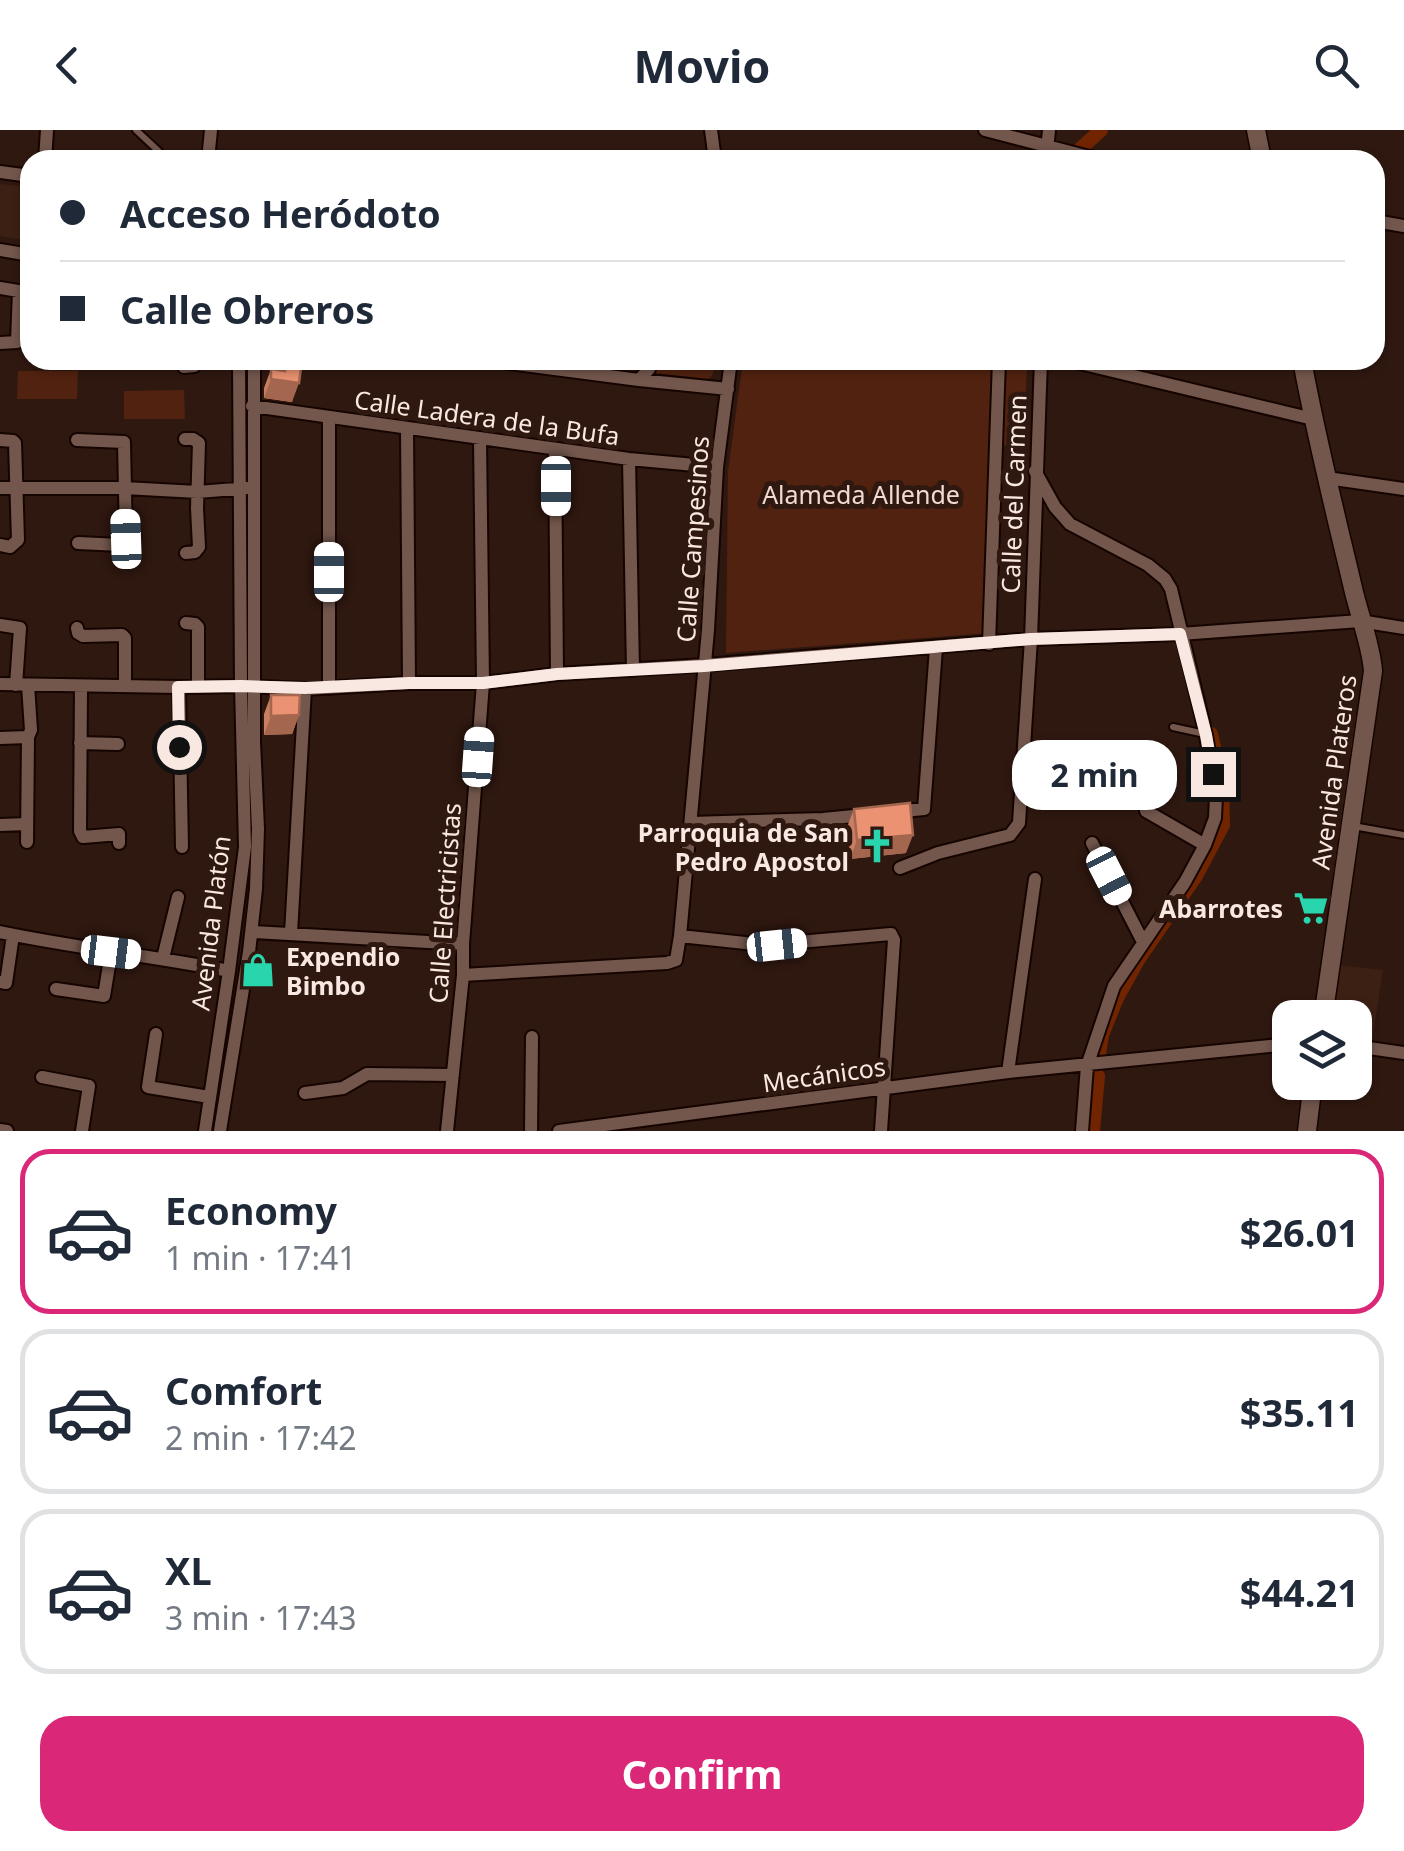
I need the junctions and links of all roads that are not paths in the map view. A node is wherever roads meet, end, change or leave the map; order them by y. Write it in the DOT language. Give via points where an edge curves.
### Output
graph roads {
  1 [pos="136,130"];
  2 [pos="985,130"];
  3 [pos="157,150"];
  4 [pos="1039,150"];
  5 [pos="20,321"];
  6 [pos="0,343"];
  7 [pos="240,370"];
  8 [pos="254,370"];
  9 [pos="562,370"];
  10 [pos="648,370"];
  11 [pos="730,370"];
  12 [pos="999,370"];
  13 [pos="1040,370"];
  14 [pos="1108,370"];
  15 [pos="1304,370"];
  16 [pos="639,380"];
  17 [pos="728,388"];
  18 [pos="252,406"];
  19 [pos="328,417"];
  20 [pos="1313,420"];
  21 [pos="407,428"];
  22 [pos="480,438"];
  23 [pos="185,439"];
  24 [pos="0,440"];
  25 [pos="78,440"];
  26 [pos="555,449"];
  27 [pos="628,460"];
  28 [pos="717,467"];
  29 [pos="1035,472"];
  30 [pos="1327,478"];
  31 [pos="0,488"];
  32 [pos="16,488"];
  33 [pos="124,488"];
  34 [pos="248,488"];
  35 [pos="1404,490"];
  36 [pos="198,492"];
  37 [pos="78,543"];
  38 [pos="0,546"];
  39 [pos="186,553"];
  40 [pos="1360,621"];
  41 [pos="186,623"];
  42 [pos="0,625"];
  43 [pos="77,628"];
  44 [pos="1404,628"];
  45 [pos="1180,634"];
  46 [pos="1031,639"];
  47 [pos="989,644"];
  48 [pos="936,648"];
  49 [pos="704,666"];
  50 [pos="633,670"];
  51 [pos="557,674"];
  52 [pos="409,683"];
  53 [pos="483,683"];
  54 [pos="0,684"];
  55 [pos="22,685"];
  56 [pos="81,686"];
  57 [pos="125,686"];
  58 [pos="248,686"];
  59 [pos="178,687"];
  60 [pos="198,687"];
  61 [pos="305,688"];
  62 [pos="329,688"];
  63 [pos="1172,727"];
  64 [pos="1206,735"];
  65 [pos="28,737"];
  66 [pos="0,738"];
  67 [pos="80,743"];
  68 [pos="118,744"];
  69 [pos="1098,799"];
  70 [pos="1022,804"];
  71 [pos="1146,811"];
  72 [pos="691,823"];
  73 [pos="26,824"];
  74 [pos="0,825"];
  75 [pos="1352,826"];
  76 [pos="1404,835"];
  77 [pos="119,838"];
  78 [pos="181,840"];
  79 [pos="26,842"];
  80 [pos="1092,844"];
  81 [pos="1206,845"];
  82 [pos="900,868"];
  83 [pos="1035,879"];
  84 [pos="178,897"];
  85 [pos="252,932"];
  86 [pos="291,932"];
  87 [pos="7,933"];
  88 [pos="680,936"];
  89 [pos="1143,942"];
  90 [pos="463,944"];
  91 [pos="111,952"];
  92 [pos="162,958"];
  93 [pos="230,971"];
  94 [pos="463,975"];
  95 [pos="3,982"];
  96 [pos="56,989"];
  97 [pos="1326,1000"];
  98 [pos="156,1034"];
  99 [pos="532,1037"];
  100 [pos="1272,1046"];
  101 [pos="1372,1048"];
  102 [pos="1404,1053"];
  103 [pos="1091,1066"];
  104 [pos="1008,1072"];
  105 [pos="453,1075"];
  106 [pos="42,1077"];
  107 [pos="884,1089"];
  108 [pos="305,1093"];
  109 [pos="209,1097"];
  110 [pos="1311,1100"];
  111 [pos="664,1124"];
  112 [pos="82,1131"];
  113 [pos="205,1131"];
  114 [pos="220,1131"];
  115 [pos="447,1131"];
  116 [pos="531,1131"];
  117 [pos="559,1131"];
  118 [pos="880,1131"];
  119 [pos="1082,1131"];
  120 [pos="1307,1131"];
  1 -- 3 [label="lane"];
  2 -- 4 [label="street"];
  5 -- 6 [label="street" via="17,342"];
  7 -- 34 [label="street, Avenida Platón"];
  8 -- 18 [label="street, Avenida Platón"];
  9 -- 16 [label="street"];
  10 -- 16 [label="street"];
  11 -- 17 [label="street, Calle Campesinos"];
  12 -- 47 [label="street"];
  13 -- 29 [label="street, Calle del Carmen"];
  14 -- 20 [label="street"];
  15 -- 20 [label="street, Avenida Plateros"];
  16 -- 17 [label="street"];
  17 -- 28 [label="street, Calle Campesinos"];
  18 -- 19 [label="street, Calle Ladera de la Bufa"];
  18 -- 34 [label="street, Avenida Platón"];
  19 -- 21 [label="street, Calle Ladera de la Bufa"];
  19 -- 62 [label="street"];
  20 -- 30 [label="street, Avenida Plateros"];
  21 -- 22 [label="street, Calle Ladera de la Bufa"];
  21 -- 52 [label="street"];
  22 -- 26 [label="street, Calle Ladera de la Bufa"];
  22 -- 53 [label="street, Calle Electricistas"];
  23 -- 36 [label="street" via="198,443"];
  24 -- 32 [label="street" via="15,443"];
  25 -- 33 [label="street" via="124,442"];
  26 -- 27 [label="street, Calle Ladera de la Bufa"];
  26 -- 51 [label="street"];
  27 -- 28 [label="street, Calle Ladera de la Bufa"];
  27 -- 50 [label="street"];
  28 -- 49 [label="street, Calle Campesinos"];
  29 -- 45 [label="street" via="1070,524 1165,578"];
  29 -- 46 [label="street, Calle del Carmen"];
  30 -- 35 [label="street"];
  30 -- 40 [label="street, Avenida Plateros"];
  31 -- 32 [label="street"];
  32 -- 33 [label="street"];
  32 -- 38 [label="street" via="18,540"];
  33 -- 36 [label="street"];
  33 -- 37 [label="street" via="124,543"];
  34 -- 36 [label="street"];
  34 -- 58 [label="street, Avenida Platón"];
  36 -- 39 [label="street" via="198,550"];
  40 -- 44 [label="street"];
  40 -- 45 [label="street"];
  40 -- 75 [label="street, Avenida Plateros" via="1373,671"];
  41 -- 60 [label="street" via="198,627"];
  42 -- 55 [label="street" via="20,628"];
  43 -- 57 [label="street" via="83,636 125,638"];
  45 -- 46 [label="street"];
  45 -- 64 [label="street"];
  46 -- 47 [label="street"];
  46 -- 70 [label="street, Calle del Carmen"];
  47 -- 48 [label="street"];
  48 -- 49 [label="street"];
  48 -- 72 [label="street" via="924,810"];
  49 -- 50 [label="street"];
  49 -- 72 [label="street, Calle Campesinos"];
  50 -- 51 [label="street"];
  51 -- 53 [label="street"];
  52 -- 53 [label="street"];
  52 -- 62 [label="street"];
  53 -- 90 [label="street, Calle Electricistas"];
  54 -- 55 [label="street"];
  55 -- 56 [label="street"];
  55 -- 65 [label="street"];
  56 -- 57 [label="street"];
  56 -- 67 [label="street"];
  57 -- 59 [label="street"];
  58 -- 60 [label="street"];
  58 -- 61 [label="street"];
  58 -- 85 [label="street, Avenida Platón" via="258,830"];
  58 -- 93 [label="street, Avenida Platón" via="245,846"];
  59 -- 60 [label="street"];
  59 -- 78 [label="street"];
  61 -- 62 [label="street"];
  61 -- 86 [label="street"];
  63 -- 64 [label="lane"];
  64 -- 81 [label="street" via="1216,796"];
  65 -- 66 [label="street"];
  65 -- 73 [label="street"];
  67 -- 68 [label="street"];
  67 -- 77 [label="street" via="82,836"];
  69 -- 70 [label="lane"];
  70 -- 82 [label="street" via="1010,835"];
  71 -- 81 [label="street"];
  72 -- 88 [label="street, Calle Campesinos"];
  73 -- 74 [label="street"];
  73 -- 79 [label="street"];
  75 -- 76 [label="lane"];
  75 -- 97 [label="street, Avenida Plateros"];
  80 -- 89 [label="street"];
  81 -- 89 [label="street"];
  83 -- 104 [label="street"];
  84 -- 92 [label="street"];
  85 -- 86 [label="street"];
  85 -- 114 [label="street, Avenida Platón"];
  86 -- 90 [label="street"];
  87 -- 91 [label="street"];
  87 -- 95 [label="street"];
  88 -- 94 [label="street, Calle Campesinos" via="676,960 667,963"];
  88 -- 107 [label="street" via="764,945 891,934"];
  89 -- 103 [label="street" via="1114,986"];
  90 -- 94 [label="street, Calle Electricistas"];
  91 -- 92 [label="street"];
  91 -- 96 [label="street" via="104,996"];
  92 -- 93 [label="street"];
  93 -- 109 [label="street, Avenida Platón"];
  94 -- 105 [label="street, Calle Electricistas"];
  98 -- 109 [label="street" via="148,1087"];
  99 -- 116 [label="street"];
  100 -- 103 [label="street, Mecánicos"];
  101 -- 102 [label="street"];
  103 -- 104 [label="street, Mecánicos"];
  103 -- 119 [label="street"];
  104 -- 107 [label="street, Mecánicos"];
  105 -- 108 [label="street" via="367,1074 342,1088"];
  105 -- 115 [label="street, Calle Electricistas"];
  106 -- 112 [label="street" via="89,1086"];
  107 -- 111 [label="street, Mecánicos"];
  107 -- 118 [label="street"];
  109 -- 113 [label="street, Avenida Platón"];
  110 -- 120 [label="street"];
  111 -- 117 [label="street, Mecánicos"];
}
